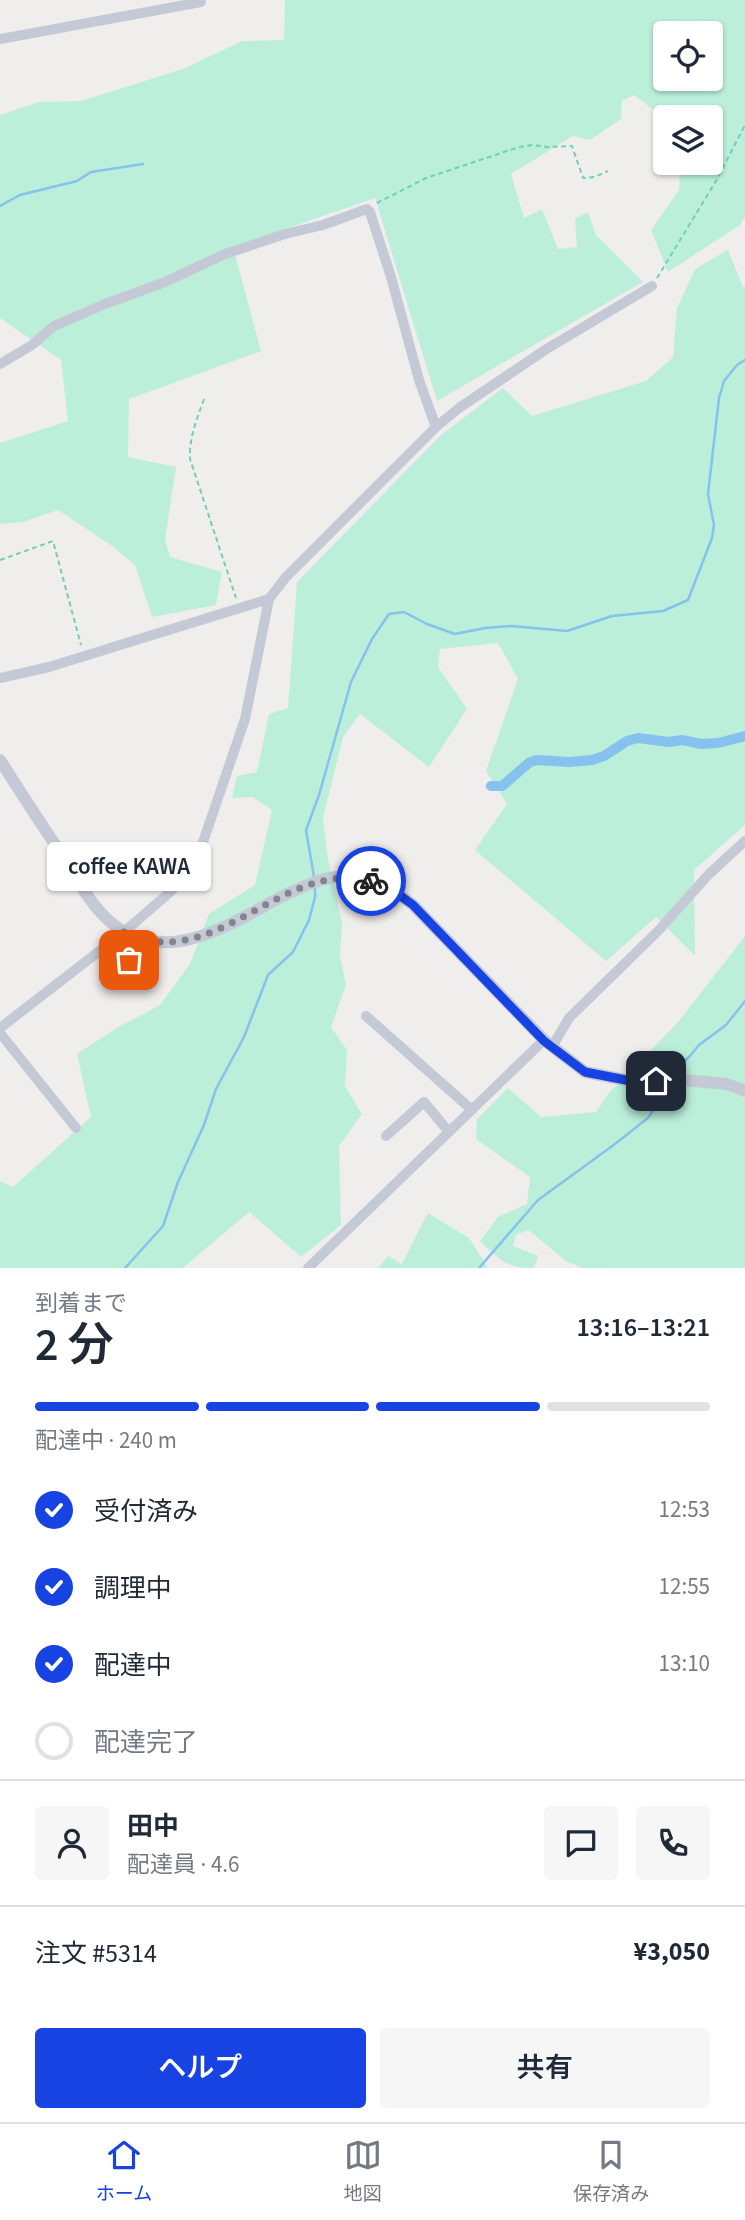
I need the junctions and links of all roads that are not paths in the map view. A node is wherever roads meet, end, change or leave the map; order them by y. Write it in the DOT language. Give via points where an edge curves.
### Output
graph roads {
  1 [pos="201,2"];
  2 [pos="0,39"];
  3 [pos="652,286"];
  4 [pos="0,364"];
  5 [pos="436,427"];
  6 [pos="269,600"];
  7 [pos="0,678"];
  8 [pos="0,760"];
  9 [pos="745,841"];
  10 [pos="119,935"];
  11 [pos="144,980"];
  12 [pos="366,1016"];
  13 [pos="0,1028"];
  14 [pos="0,1033"];
  15 [pos="548,1044"];
  16 [pos="745,1091"];
  17 [pos="472,1110"];
  18 [pos="76,1128"];
  19 [pos="449,1132"];
  20 [pos="386,1136"];
  21 [pos="308,1268"];
  1 -- 2 [label="street"];
  3 -- 5 [label="street" via="545,350"];
  4 -- 5 [label="street" via="54,326 105,304 225,254 366,209"];
  5 -- 6 [label="street" via="286,577"];
  6 -- 7 [label="street"];
  6 -- 10 [label="street" via="245,719 200,851 190,871 169,893"];
  8 -- 10 [label="street" via="81,887"];
  9 -- 15 [label="street"];
  10 -- 11 [label="lane"];
  10 -- 13 [label="street"];
  10 -- 15 [label="street" via="156,942 188,941 304,886 335,877 369,880 401,895 435,926"];
  12 -- 17 [label="street"];
  14 -- 18 [label="street"];
  15 -- 16 [label="street" via="585,1072 641,1083 672,1079 727,1084"];
  15 -- 17 [label="street"];
  17 -- 19 [label="street"];
  19 -- 20 [label="street" via="424,1102"];
  19 -- 21 [label="street"];
}
